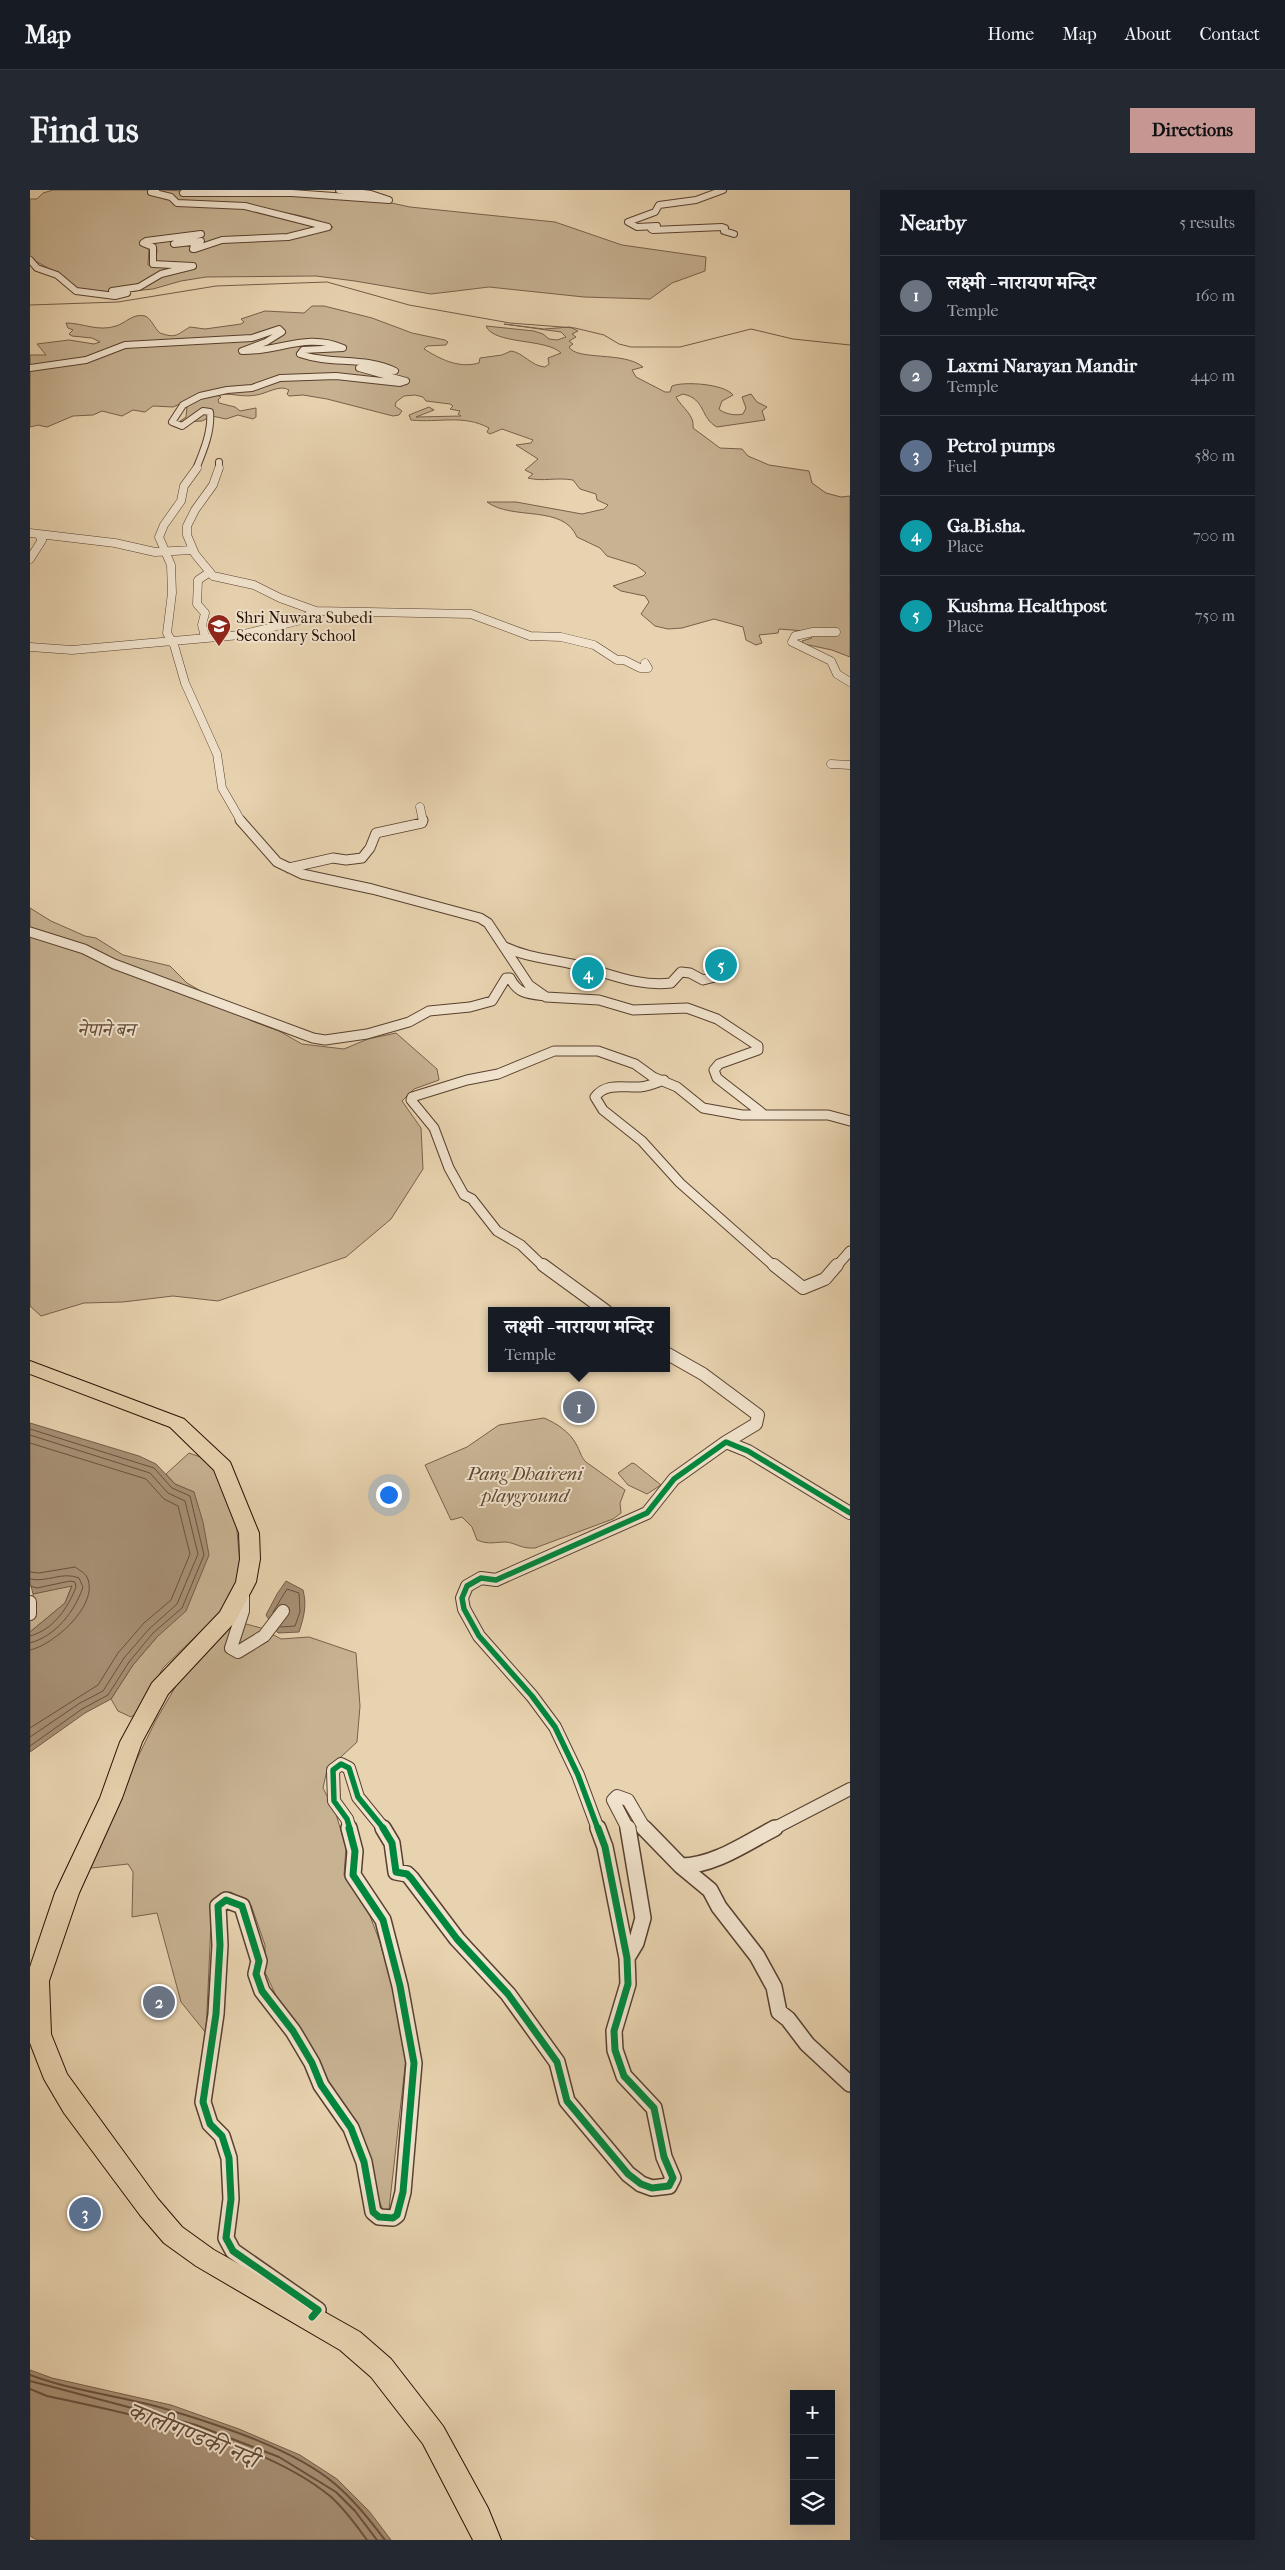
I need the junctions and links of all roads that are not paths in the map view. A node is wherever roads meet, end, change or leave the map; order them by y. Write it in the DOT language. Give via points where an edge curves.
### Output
graph roads {
  1 [pos="156,190"];
  2 [pos="187,190"];
  3 [pos="339,190"];
  4 [pos="722,190"];
  5 [pos="734,234"];
  6 [pos="30,260"];
  7 [pos="30,368"];
  8 [pos="219,462"];
  9 [pos="30,532"];
  10 [pos="39,535"];
  11 [pos="192,550"];
  12 [pos="167,553"];
  13 [pos="30,559"];
  14 [pos="210,572"];
  15 [pos="316,611"];
  16 [pos="836,632"];
  17 [pos="204,636"];
  18 [pos="170,641"];
  19 [pos="30,647"];
  20 [pos="645,663"];
  21 [pos="850,682"];
  22 [pos="831,764"];
  23 [pos="850,765"];
  24 [pos="420,807"];
  25 [pos="289,868"];
  26 [pos="30,932"];
  27 [pos="505,948"];
  28 [pos="715,977"];
  29 [pos="546,997"];
  30 [pos="664,1080"];
  31 [pos="762,1113"];
  32 [pos="850,1121"];
  33 [pos="850,1250"];
  34 [pos="600,1307"];
  35 [pos="670,1354"];
  36 [pos="30,1367"];
  37 [pos="726,1442"];
  38 [pos="850,1513"];
  39 [pos="246,1582"];
  40 [pos="30,1602"];
  41 [pos="283,1611"];
  42 [pos="30,1614"];
  43 [pos="850,1789"];
  44 [pos="681,1866"];
  45 [pos="628,1958"];
  46 [pos="850,2084"];
  47 [pos="312,2317"];
  48 [pos="487,2540"];
  1 -- 6 [label="street" via="151,192 171,197 177,203 245,206 328,227 278,239 222,240 195,250 194,245 202,240 180,246 174,244 201,234 146,241 143,243 153,247 153,264 156,266 192,266 161,274 139,287 112,291 127,293 118,296 76,291 57,275 37,268"];
  2 -- 3 [label="street" via="183,193 363,196 389,200"];
  4 -- 5 [label="street" via="696,200 659,205 655,212 628,222 637,227 656,226 653,230 722,227"];
  7 -- 12 [label="street" via="86,360 125,346 252,338 279,330 282,332 266,342 242,351 293,342 325,342 343,348 309,349 300,354 371,362 395,371 359,368 406,381 336,376 280,378 252,388 200,396 183,405 172,422 182,426 205,411 210,412 211,420 194,474 184,486 181,501 159,538"];
  8 -- 11 [label="street" via="217,478 188,521 186,535"];
  9 -- 10 [label="street"];
  10 -- 12 [label="street" via="115,543"];
  10 -- 13 [label="street" via="42,540"];
  11 -- 12 [label="street"];
  11 -- 14 [label="street"];
  12 -- 18 [label="street" via="172,593 166,625"];
  14 -- 15 [label="street" via="212,576 254,585"];
  14 -- 17 [label="street" via="198,580 197,604 205,613"];
  15 -- 17 [label="street" via="301,620 258,632"];
  15 -- 20 [label="street" via="471,614 530,636 561,637 594,645 617,660 640,668 648,668"];
  16 -- 21 [label="street" via="803,633 792,642 831,661 833,671"];
  17 -- 18 [label="street"];
  18 -- 19 [label="street" via="72,650"];
  18 -- 25 [label="street" via="183,670 184,683 217,754 222,788 258,844 277,862"];
  22 -- 23 [label="street"];
  24 -- 25 [label="street" via="422,823 376,833 362,858 333,858"];
  25 -- 27 [label="street" via="480,918 488,923"];
  26 -- 29 [label="street" via="292,1032 325,1040 367,1034 409,1022 420,1014 439,1008 470,1007 492,1001 506,978 510,978 521,994"];
  27 -- 28 [label="street" via="526,956 577,965 645,984 671,983 681,972 703,980"];
  27 -- 29 [label="street" via="529,985"];
  29 -- 31 [label="street" via="599,1000 633,1010 687,1008 716,1019 758,1046 758,1050 719,1064 714,1070 717,1078"];
  30 -- 31 [label="street" via="703,1108 742,1115"];
  30 -- 33 [label="street" via="638,1087 604,1088 596,1097 603,1110 642,1141 680,1183 795,1284 803,1288 822,1282"];
  30 -- 34 [label="street" via="635,1064 598,1051 573,1049 554,1051 498,1074 424,1092 410,1100 434,1128 449,1168 464,1195 472,1199 497,1232 521,1246"];
  31 -- 32 [label="street" via="828,1115"];
  35 -- 37 [label="street" via="703,1374 758,1415 756,1424"];
  36 -- 39 [label="highway" via="177,1423 191,1434 223,1467 249,1533 250,1559"];
  37 -- 38 [label="street" via="748,1451"];
  37 -- 45 [label="street" via="674,1479 646,1512 496,1580 476,1579 467,1586 462,1598 464,1609 479,1636 555,1727 578,1775 605,1847"];
  39 -- 41 [label="street" via="243,1611 231,1648 238,1652 249,1648 269,1630"];
  39 -- 47 [label="highway" via="228,1617 171,1674 131,1742 110,1798 67,1893 36,1981 39,2034 56,2079 73,2105 148,2207 173,2235 205,2258"];
  40 -- 42 [label="street"];
  43 -- 44 [label="street" via="727,1853 695,1866"];
  44 -- 45 [label="street" via="654,1839 628,1800 617,1796 613,1800 628,1824 642,1918 636,1943"];
  44 -- 46 [label="street" via="710,1890 719,1908 757,1956 774,1987 779,2012 807,2044"];
  45 -- 47 [label="street" via="628,1984 614,2031 615,2050 624,2076 654,2108 664,2156 673,2178 669,2186 660,2189 641,2184 628,2174 566,2101 557,2062 515,2003 457,1939 411,1878 396,1872 392,1863 394,1851 387,1832 358,1797 350,1767 342,1764 333,1770 334,1801 347,1819 354,1851 353,1875 383,1920 400,1986 414,2063 403,2192 397,2215 386,2220 373,2212 364,2162 351,2128 321,2085 293,2031 262,1991 256,1974 259,1961 242,1906 226,1900 218,1906 220,1945 216,2014 204,2091 206,2114 210,2124 222,2136 229,2158 231,2199 226,2238 233,2251 318,2310"];
  47 -- 48 [label="highway" via="350,2341 381,2368 433,2435"];
}
